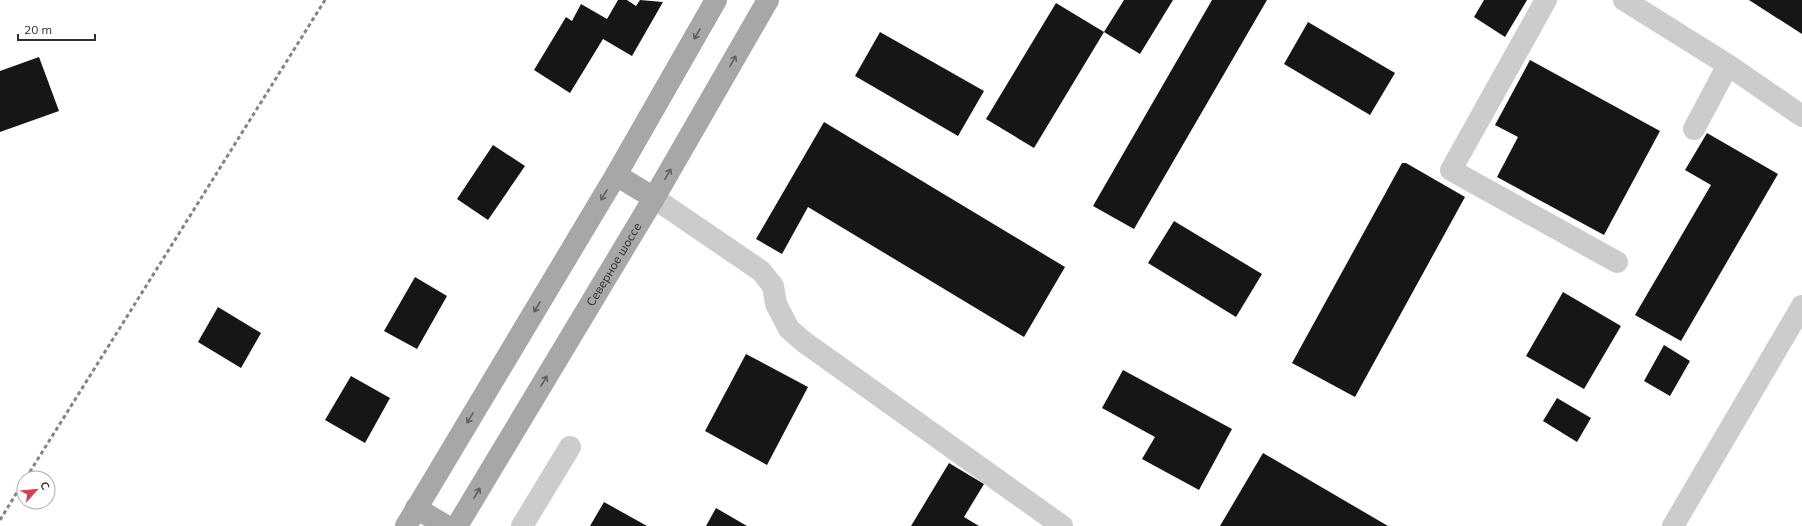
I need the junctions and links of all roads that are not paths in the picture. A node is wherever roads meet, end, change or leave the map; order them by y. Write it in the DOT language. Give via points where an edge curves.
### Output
graph roads {
  1 [pos="716,0"];
  2 [pos="768,0"];
  3 [pos="1546,0"];
  4 [pos="1624,0"];
  5 [pos="1728,65"];
  6 [pos="1802,116"];
  7 [pos="1694,129"];
  8 [pos="616,175"];
  9 [pos="654,198"];
  10 [pos="1617,262"];
  11 [pos="1802,306"];
  12 [pos="570,447"];
  13 [pos="411,517"];
  14 [pos="446,526"];
  15 [pos="457,526"];
  16 [pos="522,526"];
  17 [pos="1062,526"];
  18 [pos="1673,526"];
  1 -- 8 [label="main road, one-way"];
  9 -- 2 [label="main road, Северное шоссе, one-way"];
  3 -- 10 [label="lane" via="1450,170"];
  4 -- 5 [label="lane"];
  5 -- 6 [label="lane"];
  5 -- 7 [label="lane"];
  8 -- 9 [label="main road"];
  8 -- 13 [label="main road, one-way"];
  15 -- 9 [label="main road, Северное шоссе, one-way"];
  9 -- 17 [label="lane" via="761,271 773,286 776,304 789,329 804,342"];
  11 -- 18 [label="lane"];
  12 -- 16 [label="lane"];
  13 -- 14 [label="main road"];
}
